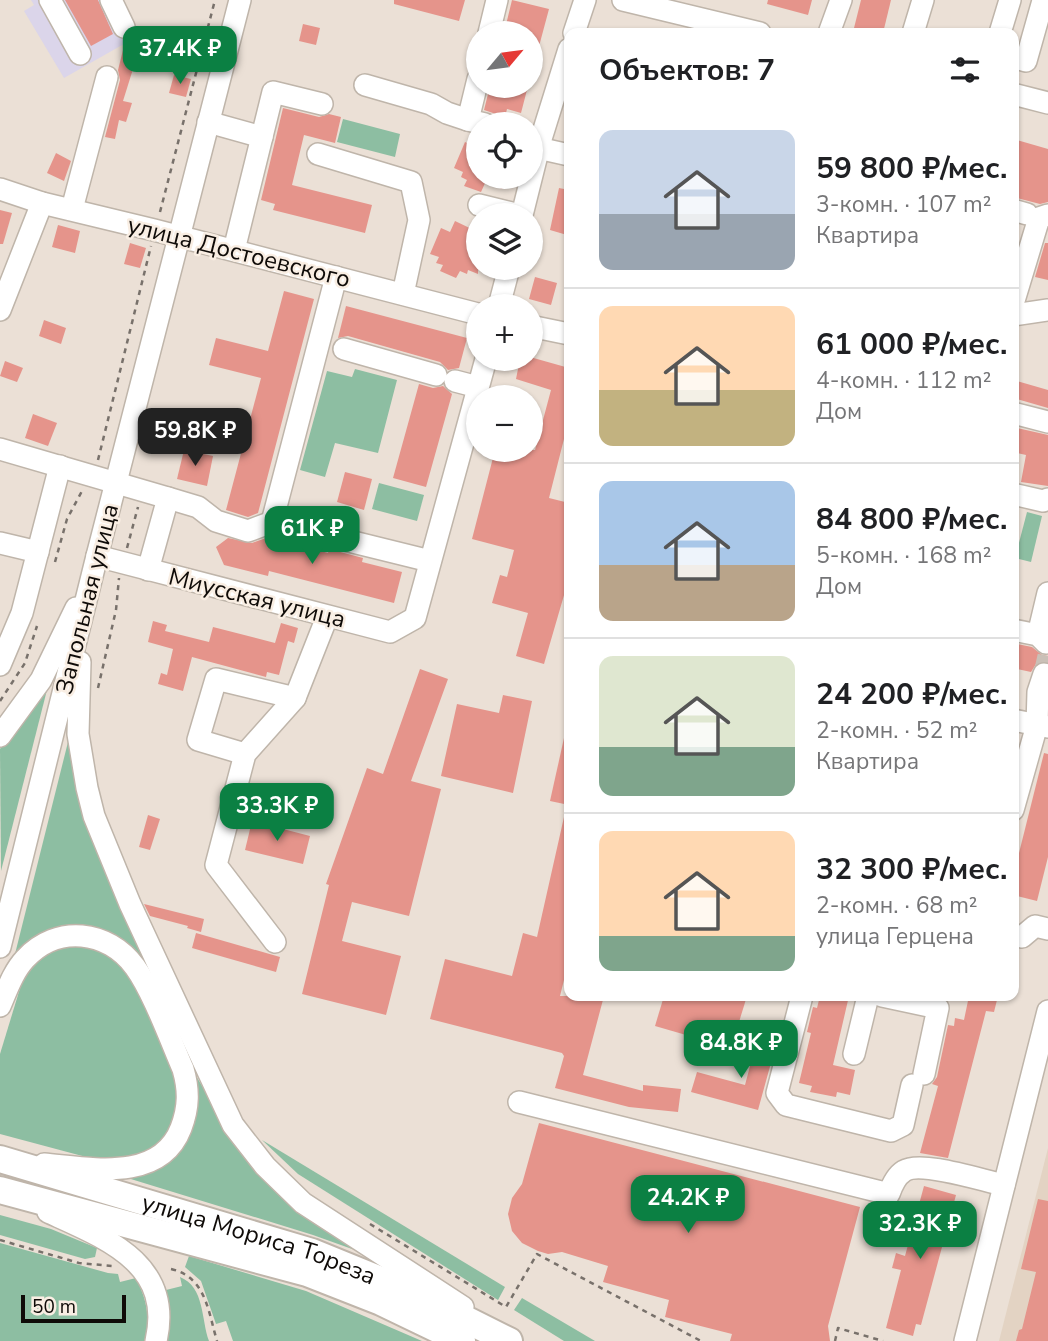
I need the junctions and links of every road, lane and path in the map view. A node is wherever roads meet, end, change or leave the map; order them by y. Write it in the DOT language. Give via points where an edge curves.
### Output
graph roads {
  1 [pos="50,0"];
  2 [pos="111,0"];
  3 [pos="215,0"];
  4 [pos="497,0"];
  5 [pos="584,0"];
  6 [pos="623,0"];
  7 [pos="841,0"];
  8 [pos="923,0"];
  9 [pos="1010,0"];
  10 [pos="239,2"];
  11 [pos="1038,3"];
  12 [pos="492,21"];
  13 [pos="124,27"];
  14 [pos="576,28"];
  15 [pos="739,28"];
  16 [pos="831,28"];
  17 [pos="915,28"];
  18 [pos="1002,28"];
  19 [pos="80,54"];
  20 [pos="1019,59"];
  21 [pos="107,77"];
  22 [pos="564,80"];
  23 [pos="365,85"];
  24 [pos="1019,96"];
  25 [pos="1048,103"];
  26 [pos="322,104"];
  27 [pos="559,112"];
  28 [pos="466,119"];
  29 [pos="208,122"];
  30 [pos="543,132"];
  31 [pos="262,137"];
  32 [pos="543,144"];
  33 [pos="564,153"];
  34 [pos="318,154"];
  35 [pos="0,189"];
  36 [pos="43,203"];
  37 [pos="161,208"];
  38 [pos="72,209"];
  39 [pos="1029,213"];
  40 [pos="178,236"];
  41 [pos="234,250"];
  42 [pos="336,276"];
  43 [pos="1019,284"];
  44 [pos="403,294"];
  45 [pos="0,310"];
  46 [pos="1048,310"];
  47 [pos="466,311"];
  48 [pos="1019,314"];
  49 [pos="543,329"];
  50 [pos="564,333"];
  51 [pos="344,349"];
  52 [pos="471,385"];
  53 [pos="1019,415"];
  54 [pos="1048,422"];
  55 [pos="466,430"];
  56 [pos="0,449"];
  57 [pos="61,466"];
  58 [pos="116,482"];
  59 [pos="142,490"];
  60 [pos="1019,495"];
  61 [pos="168,498"];
  62 [pos="1048,499"];
  63 [pos="272,522"];
  64 [pos="0,543"];
  65 [pos="38,552"];
  66 [pos="97,556"];
  67 [pos="430,561"];
  68 [pos="123,564"];
  69 [pos="148,570"];
  70 [pos="91,578"];
  71 [pos="1048,593"];
  72 [pos="82,615"];
  73 [pos="327,617"];
  74 [pos="1019,632"];
  75 [pos="1043,640"];
  76 [pos="0,665"];
  77 [pos="1044,674"];
  78 [pos="97,690"];
  79 [pos="295,698"];
  80 [pos="1019,721"];
  81 [pos="1042,726"];
  82 [pos="0,736"];
  83 [pos="246,754"];
  84 [pos="1019,787"];
  85 [pos="1048,929"];
  86 [pos="1019,936"];
  87 [pos="275,943"];
  88 [pos="0,947"];
  89 [pos="801,1001"];
  90 [pos="868,1001"];
  91 [pos="905,1001"];
  92 [pos="0,1006"];
  93 [pos="1048,1011"];
  94 [pos="854,1054"];
  95 [pos="1040,1079"];
  96 [pos="519,1102"];
  97 [pos="17,1163"];
  98 [pos="1004,1185"];
  99 [pos="10,1194"];
  100 [pos="366,1222"];
  101 [pos="0,1240"];
  102 [pos="123,1267"];
  103 [pos="171,1269"];
  104 [pos="156,1341"];
  105 [pos="217,1341"];
  106 [pos="462,1341"];
  107 [pos="509,1341"];
  108 [pos="514,1341"];
  109 [pos="701,1341"];
  110 [pos="835,1341"];
  111 [pos="883,1341"];
  112 [pos="965,1341"];
  1 -- 19 [label="street"];
  2 -- 13 [label="street"];
  3 -- 37 [label="path"];
  4 -- 12 [label="street"];
  5 -- 14 [label="street"];
  6 -- 15 [label="street"];
  7 -- 16 [label="street"];
  8 -- 17 [label="street"];
  9 -- 18 [label="street"];
  10 -- 29 [label="street, Запольная улица"];
  11 -- 20 [label="street" via="1026,61"];
  21 -- 38 [label="street"];
  22 -- 27 [label="street"];
  23 -- 28 [label="street"];
  24 -- 25 [label="street"];
  26 -- 31 [label="street" via="273,92"];
  27 -- 30 [label="street"];
  29 -- 31 [label="street"];
  29 -- 40 [label="street, Запольная улица"];
  31 -- 41 [label="street"];
  32 -- 33 [label="street"];
  34 -- 44 [label="street" via="411,182 419,220"];
  35 -- 36 [label="street, улица Достоевского"];
  36 -- 38 [label="street, улица Достоевского"];
  36 -- 45 [label="street"];
  38 -- 40 [label="street, улица Достоевского"];
  39 -- 43 [label="street" via="1039,218"];
  40 -- 41 [label="street, улица Достоевского"];
  40 -- 58 [label="street, Запольная улица"];
  41 -- 42 [label="street, улица Достоевского"];
  42 -- 44 [label="street, улица Достоевского"];
  42 -- 63 [label="street"];
  44 -- 47 [label="street, улица Достоевского"];
  46 -- 48 [label="street"];
  49 -- 50 [label="street"];
  51 -- 52 [label="street"];
  53 -- 54 [label="street"];
  55 -- 67 [label="street"];
  56 -- 57 [label="street"];
  57 -- 58 [label="street"];
  57 -- 65 [label="street"];
  58 -- 59 [label="street"];
  58 -- 66 [label="street, Запольная улица"];
  59 -- 61 [label="street"];
  59 -- 68 [label="path"];
  60 -- 62 [label="street"];
  61 -- 63 [label="street" via="248,531"];
  61 -- 69 [label="street"];
  63 -- 67 [label="street"];
  64 -- 65 [label="street"];
  65 -- 76 [label="street" via="22,613"];
  66 -- 68 [label="street, Миусская улица"];
  66 -- 70 [label="street, Запольная улица"];
  67 -- 73 [label="street, Миусская улица" via="415,618 390,632"];
  68 -- 69 [label="street, Миусская улица"];
  68 -- 78 [label="path"];
  69 -- 73 [label="street, Миусская улица"];
  70 -- 72 [label="street, Запольная улица"];
  70 -- 82 [label="street" via="41,680"];
  71 -- 75 [label="street"];
  72 -- 88 [label="street, Запольная улица"];
  72 -- 108 [label="street" via="78,734 94,816 233,1125 265,1166 303,1203"];
  73 -- 79 [label="street"];
  74 -- 75 [label="street"];
  77 -- 81 [label="street" via="1038,692"];
  79 -- 83 [label="street"];
  79 -- 83 [label="street" via="216,679 198,740"];
  80 -- 81 [label="street"];
  81 -- 84 [label="street"];
  83 -- 87 [label="street" via="216,865"];
  85 -- 86 [label="street" via="1035,926"];
  89 -- 91 [label="street" via="777,1093 786,1105 891,1131 903,1125 938,1008"];
  90 -- 94 [label="street"];
  92 -- 97 [label="street" via="23,962 39,947 69,936 107,941 141,976 187,1082 188,1106 179,1133 172,1145 150,1161 105,1169"];
  93 -- 95 [label="street"];
  95 -- 98 [label="street"];
  96 -- 98 [label="street" via="889,1194 905,1170 916,1168"];
  97 -- 107 [label="main road, улица Мориса Тореза" via="312,1252 415,1294"];
  98 -- 112 [label="street"];
  99 -- 104 [label="street" via="103,1237 134,1259 156,1298"];
  99 -- 106 [label="main road, улица Мориса Тореза" via="307,1273"];
  100 -- 109 [label="path" via="506,1307 537,1254"];
  101 -- 102 [label="path" via="79,1263"];
  103 -- 105 [label="path" via="196,1282"];
  110 -- 111 [label="path" via="838,1328"];
}
